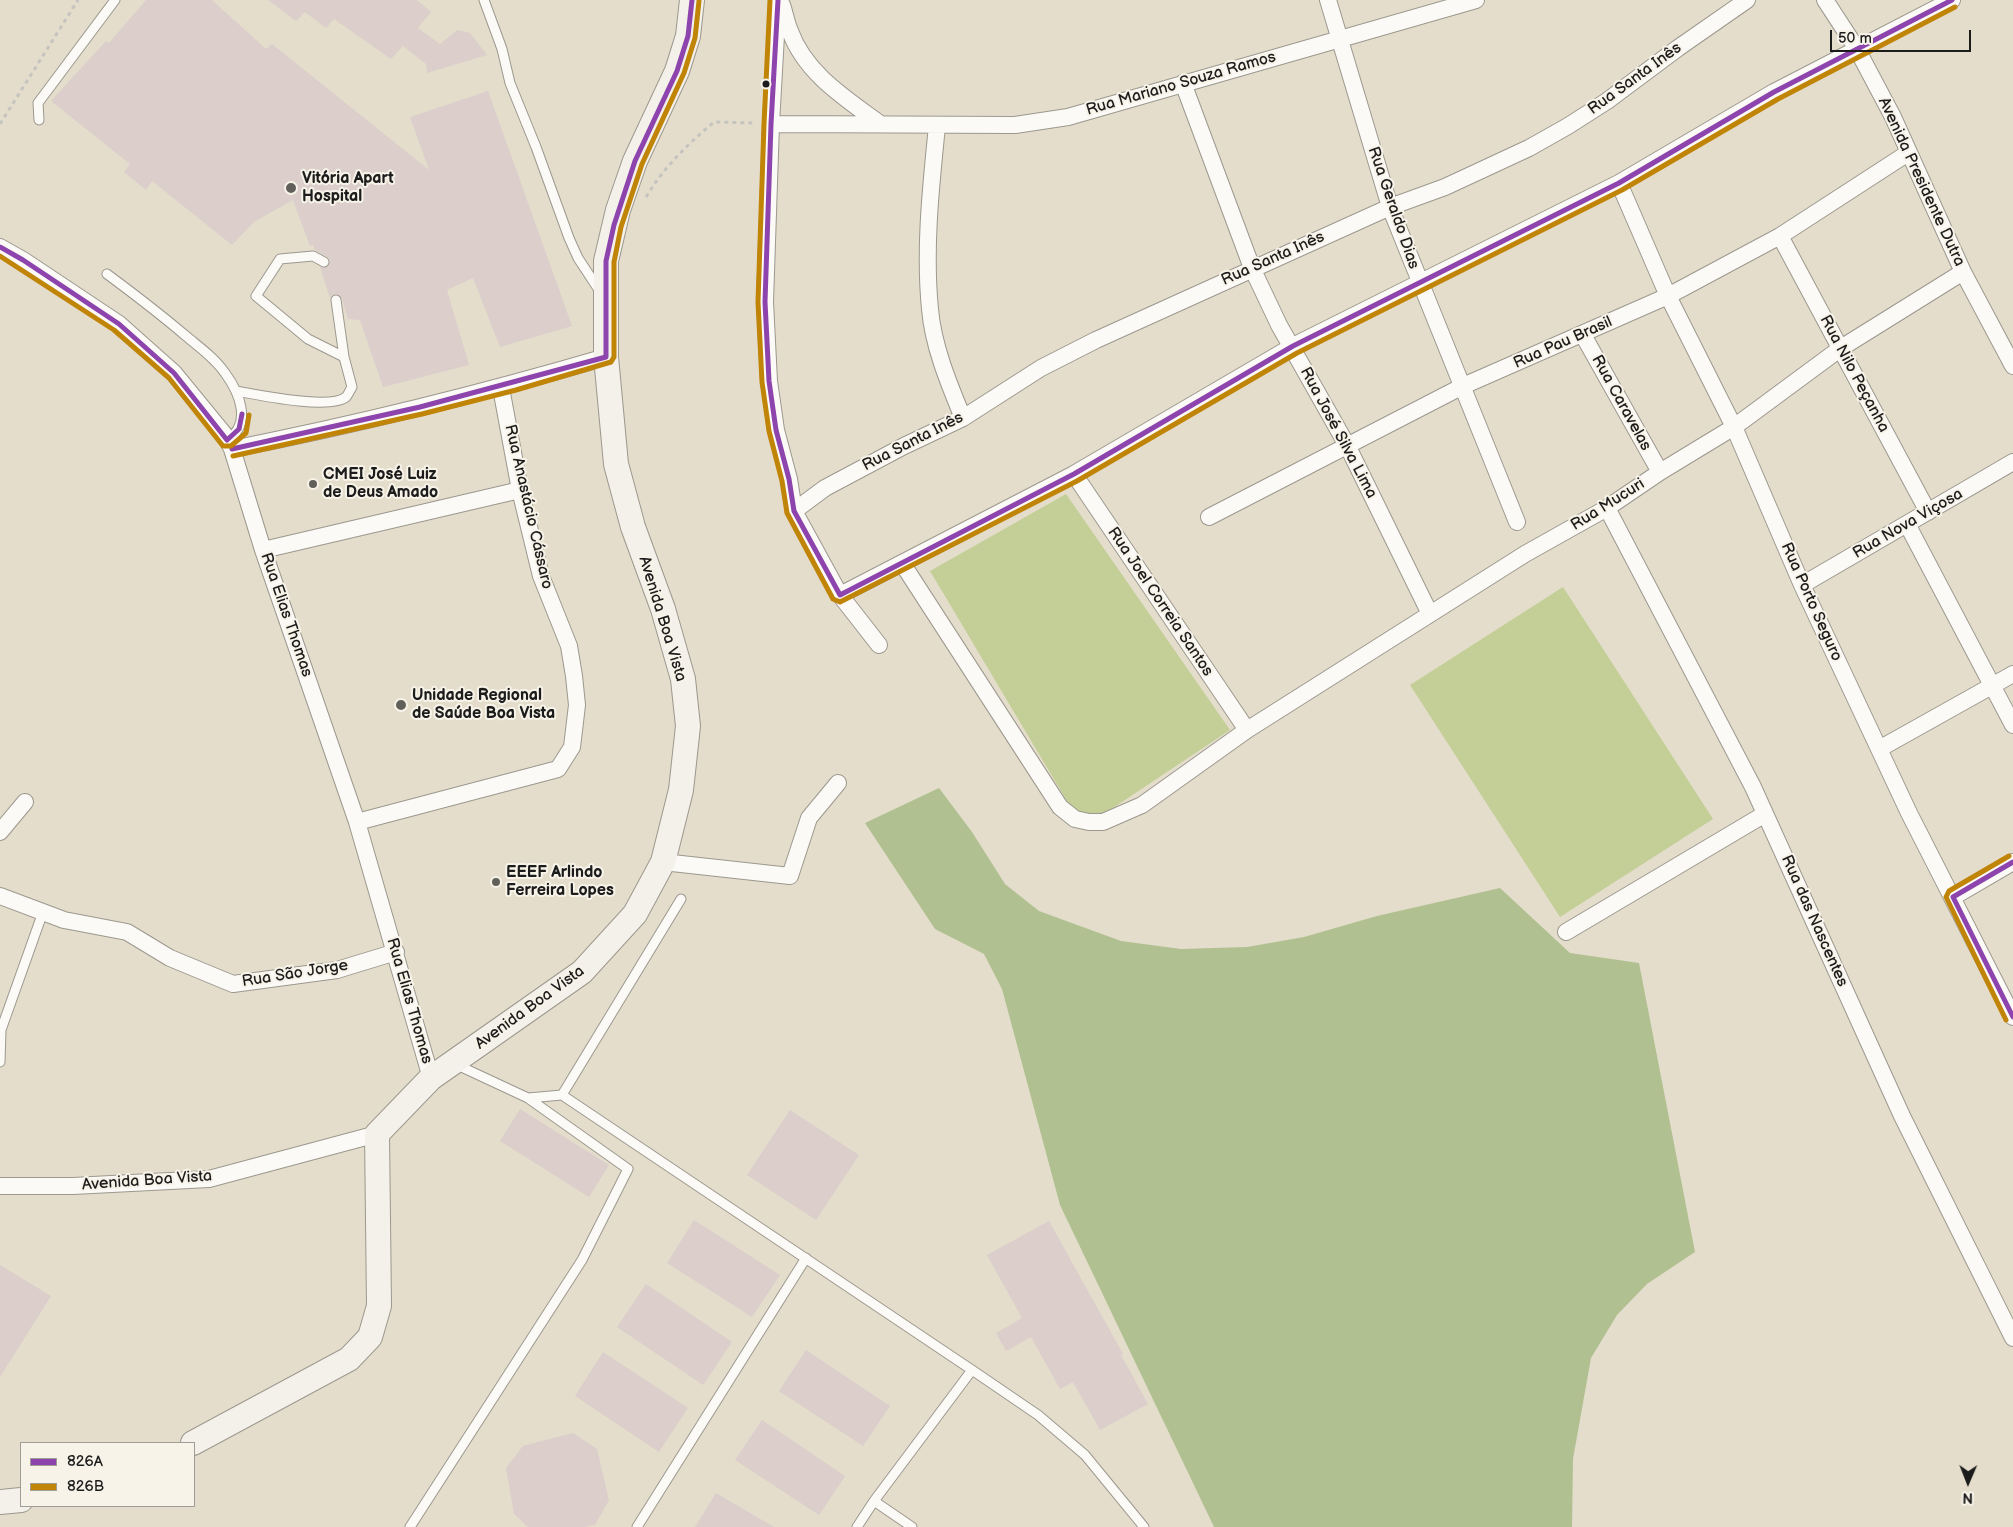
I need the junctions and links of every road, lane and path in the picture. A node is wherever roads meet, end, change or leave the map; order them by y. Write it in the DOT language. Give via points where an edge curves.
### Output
graph roads {
  1 [pos="78,0"];
  2 [pos="114,0"];
  3 [pos="692,0"];
  4 [pos="780,0"];
  5 [pos="1328,0"];
  6 [pos="1476,0"];
  7 [pos="1747,0"];
  8 [pos="1825,0"];
  9 [pos="1952,0"];
  10 [pos="486,1"];
  11 [pos="1340,40"];
  12 [pos="1857,49"];
  13 [pos="1183,83"];
  14 [pos="39,120"];
  15 [pos="879,123"];
  16 [pos="0,124"];
  17 [pos="771,124"];
  18 [pos="937,126"];
  19 [pos="1908,153"];
  20 [pos="1619,183"];
  21 [pos="644,202"];
  22 [pos="1390,207"];
  23 [pos="1780,236"];
  24 [pos="0,247"];
  25 [pos="324,262"];
  26 [pos="1252,268"];
  27 [pos="1963,272"];
  28 [pos="107,274"];
  29 [pos="131,284"];
  30 [pos="1420,284"];
  31 [pos="1668,296"];
  32 [pos="336,300"];
  33 [pos="606,301"];
  34 [pos="158,312"];
  35 [pos="1583,335"];
  36 [pos="1293,346"];
  37 [pos="1841,348"];
  38 [pos="344,357"];
  39 [pos="606,357"];
  40 [pos="2013,366"];
  41 [pos="1463,386"];
  42 [pos="501,388"];
  43 [pos="236,392"];
  44 [pos="963,418"];
  45 [pos="1734,427"];
  46 [pos="230,444"];
  47 [pos="1348,447"];
  48 [pos="2013,462"];
  49 [pos="1660,472"];
  50 [pos="1074,474"];
  51 [pos="520,490"];
  52 [pos="1607,508"];
  53 [pos="794,511"];
  54 [pos="1928,512"];
  55 [pos="1209,517"];
  56 [pos="1517,522"];
  57 [pos="1907,524"];
  58 [pos="263,550"];
  59 [pos="902,563"];
  60 [pos="1802,585"];
  61 [pos="840,595"];
  62 [pos="1430,614"];
  63 [pos="879,645"];
  64 [pos="2013,674"];
  65 [pos="1992,684"];
  66 [pos="2013,725"];
  67 [pos="1247,730"];
  68 [pos="1879,749"];
  69 [pos="838,783"];
  70 [pos="25,802"];
  71 [pos="1765,814"];
  72 [pos="357,822"];
  73 [pos="0,832"];
  74 [pos="663,862"];
  75 [pos="2013,862"];
  76 [pos="0,896"];
  77 [pos="1952,897"];
  78 [pos="681,899"];
  79 [pos="42,912"];
  80 [pos="1566,932"];
  81 [pos="396,952"];
  82 [pos="2013,1017"];
  83 [pos="0,1062"];
  84 [pos="453,1064"];
  85 [pos="431,1078"];
  86 [pos="562,1095"];
  87 [pos="528,1098"];
  88 [pos="377,1134"];
  89 [pos="0,1186"];
  90 [pos="806,1258"];
  91 [pos="2013,1338"];
  92 [pos="972,1370"];
  93 [pos="195,1442"];
  94 [pos="20,1500"];
  95 [pos="874,1501"];
  96 [pos="0,1502"];
  97 [pos="410,1527"];
  98 [pos="637,1527"];
  99 [pos="857,1527"];
  100 [pos="912,1527"];
  101 [pos="1144,1527"];
  1 -- 16 [label="path"];
  2 -- 14 [label="lane" via="38,103"];
  3 -- 33 [label="street, Avenida Boa Vista" via="688,36 677,71 635,161 616,218 606,261"];
  4 -- 15 [label="street" via="790,32 805,59 829,87"];
  4 -- 17 [label="street"];
  5 -- 11 [label="street, Rua Geraldo Dias"];
  6 -- 11 [label="street, Rua Mariano Souza Ramos"];
  7 -- 22 [label="street, Rua Santa Inês" via="1568,126 1490,167"];
  8 -- 12 [label="street, Avenida Presidente Dutra"];
  9 -- 12 [label="street"];
  10 -- 33 [label="lane" via="510,84 569,238"];
  11 -- 13 [label="street, Rua Mariano Souza Ramos"];
  11 -- 22 [label="street, Rua Geraldo Dias"];
  12 -- 19 [label="street, Avenida Presidente Dutra"];
  12 -- 20 [label="street" via="1774,92"];
  13 -- 18 [label="street, Rua Mariano Souza Ramos" via="1068,117 1015,125"];
  13 -- 26 [label="street, Rua José Silva Lima"];
  15 -- 17 [label="street, Rua Mariano Souza Ramos"];
  15 -- 18 [label="street, Rua Mariano Souza Ramos"];
  17 -- 21 [label="path" via="714,122 682,149 653,185"];
  17 -- 53 [label="street" via="766,340 776,430"];
  18 -- 44 [label="street" via="929,206 930,310 938,349"];
  19 -- 23 [label="street, Rua Pau Brasil"];
  19 -- 27 [label="street, Avenida Presidente Dutra"];
  20 -- 30 [label="street"];
  20 -- 31 [label="street, Rua Porto Seguro"];
  22 -- 26 [label="street, Rua Santa Inês"];
  22 -- 30 [label="street, Rua Geraldo Dias"];
  23 -- 31 [label="street, Rua Pau Brasil"];
  23 -- 37 [label="street, Rua Nilo Peçanha"];
  24 -- 46 [label="street, Rua Elias Thomas" via="119,324 174,373"];
  25 -- 38 [label="lane" via="313,256 280,259 256,296 308,339"];
  26 -- 36 [label="street, Rua José Silva Lima"];
  26 -- 44 [label="street, Rua Santa Inês" via="1041,368"];
  27 -- 37 [label="street, Rua Mucuri"];
  27 -- 40 [label="street, Avenida Presidente Dutra"];
  28 -- 34 [label="lane"];
  29 -- 34 [label="lane"];
  30 -- 36 [label="street"];
  30 -- 41 [label="street, Rua Geraldo Dias"];
  31 -- 35 [label="street, Rua Pau Brasil"];
  31 -- 45 [label="street, Rua Porto Seguro"];
  32 -- 38 [label="lane"];
  33 -- 39 [label="street, Avenida Boa Vista"];
  34 -- 43 [label="lane" via="208,354"];
  35 -- 41 [label="street, Rua Pau Brasil"];
  35 -- 49 [label="street, Rua Caravelas"];
  36 -- 47 [label="street, Rua José Silva Lima"];
  36 -- 50 [label="street"];
  37 -- 45 [label="street, Rua Mucuri"];
  37 -- 54 [label="street, Rua Nilo Peçanha"];
  38 -- 43 [label="lane" via="352,387 346,397 336,402 320,403"];
  39 -- 42 [label="street"];
  39 -- 74 [label="street, Avenida Boa Vista" via="616,464 633,528 663,609 683,679 688,726 681,790"];
  41 -- 47 [label="street, Rua Pau Brasil"];
  41 -- 56 [label="street, Rua Geraldo Dias"];
  42 -- 46 [label="street" via="324,431"];
  42 -- 51 [label="street, Rua Anastácio Cássaro"];
  43 -- 46 [label="lane" via="242,414 239,429"];
  44 -- 53 [label="street, Rua Santa Inês" via="825,488"];
  45 -- 49 [label="street, Rua Mucuri"];
  45 -- 60 [label="street, Rua Porto Seguro"];
  46 -- 58 [label="street, Rua Elias Thomas"];
  47 -- 55 [label="street, Rua Pau Brasil"];
  47 -- 62 [label="street, Rua José Silva Lima"];
  48 -- 54 [label="street, Rua Nova Viçosa"];
  49 -- 52 [label="street, Rua Mucuri"];
  50 -- 59 [label="street"];
  50 -- 67 [label="street, Rua Joel Correia Santos"];
  51 -- 58 [label="street"];
  51 -- 72 [label="street, Rua Anastácio Cássaro" via="541,576 569,646 577,705 572,747 558,769"];
  52 -- 62 [label="street, Rua Mucuri" via="1525,554"];
  52 -- 71 [label="street, Rua das Nascentes"];
  53 -- 61 [label="street"];
  54 -- 57 [label="street, Rua Nova Viçosa"];
  57 -- 60 [label="street, Rua Nova Viçosa"];
  57 -- 65 [label="street"];
  58 -- 72 [label="street, Rua Elias Thomas"];
  59 -- 61 [label="street"];
  59 -- 67 [label="street, Rua Mucuri" via="1060,807 1075,819 1103,822 1142,805"];
  60 -- 68 [label="street, Rua Porto Seguro"];
  61 -- 63 [label="street"];
  62 -- 67 [label="street, Rua Mucuri"];
  64 -- 65 [label="street"];
  65 -- 66 [label="street"];
  65 -- 68 [label="street"];
  68 -- 77 [label="street, Rua Porto Seguro"];
  69 -- 74 [label="street" via="809,818 790,876"];
  70 -- 73 [label="street"];
  71 -- 80 [label="street"];
  71 -- 91 [label="street, Rua das Nascentes" via="1902,1116"];
  72 -- 81 [label="street, Rua Elias Thomas"];
  74 -- 84 [label="street, Avenida Boa Vista" via="635,914 582,972"];
  75 -- 77 [label="street"];
  76 -- 79 [label="street, Rua São Jorge"];
  77 -- 82 [label="street, Rua Porto Seguro"];
  78 -- 86 [label="lane"];
  79 -- 81 [label="street, Rua São Jorge" via="64,920 127,932 170,958 234,984 337,970"];
  79 -- 83 [label="lane" via="1,1030"];
  81 -- 85 [label="street, Rua Elias Thomas"];
  84 -- 85 [label="street, Avenida Boa Vista"];
  84 -- 87 [label="lane"];
  85 -- 88 [label="street, Avenida Boa Vista"];
  86 -- 87 [label="lane"];
  86 -- 90 [label="lane"];
  87 -- 97 [label="lane" via="628,1169 582,1260"];
  88 -- 89 [label="street, Avenida Boa Vista" via="210,1179"];
  88 -- 93 [label="street" via="379,1306 370,1337 349,1359"];
  90 -- 92 [label="lane"];
  90 -- 98 [label="lane"];
  92 -- 95 [label="lane"];
  92 -- 101 [label="lane" via="1038,1415 1085,1455"];
  94 -- 96 [label="street"];
  95 -- 99 [label="lane"];
  95 -- 100 [label="lane"];
}
